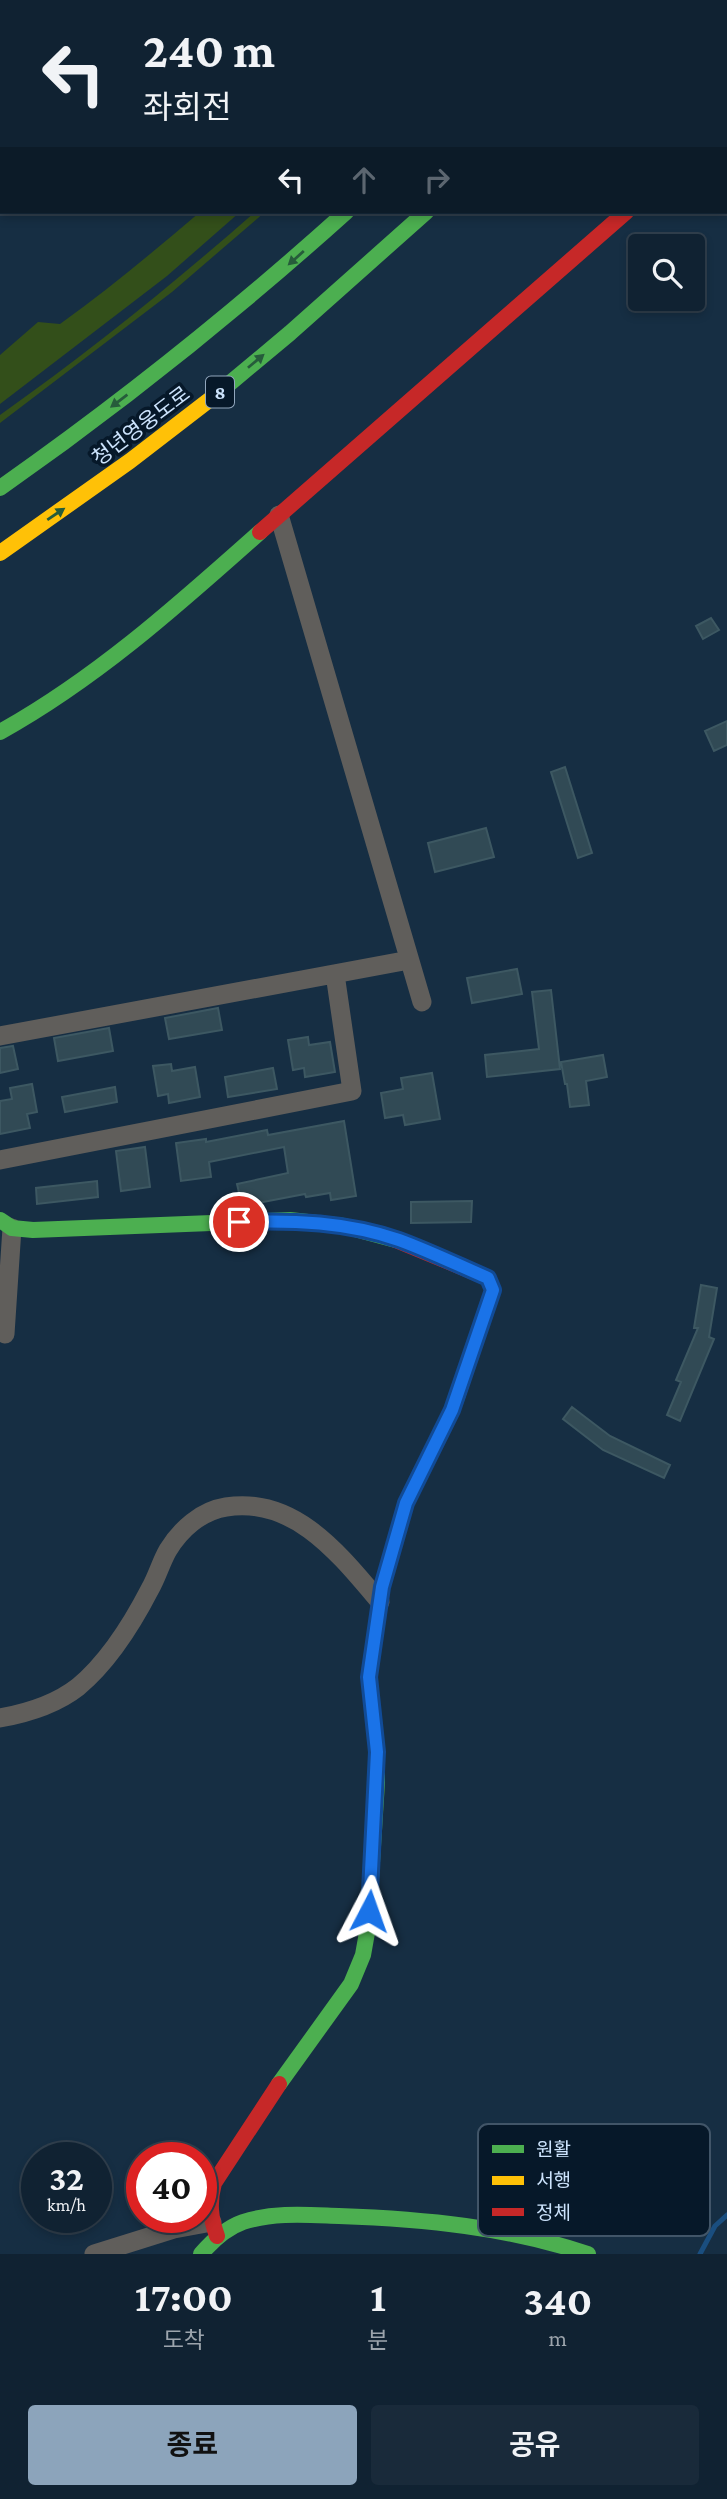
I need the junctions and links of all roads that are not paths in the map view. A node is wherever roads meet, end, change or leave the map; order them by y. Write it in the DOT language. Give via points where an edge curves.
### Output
graph roads {
  1 [pos="344,214"];
  2 [pos="424,214"];
  3 [pos="623,214"];
  4 [pos="0,488"];
  5 [pos="279,515"];
  6 [pos="0,553"];
  7 [pos="0,732"];
  8 [pos="410,960"];
  9 [pos="335,974"];
  10 [pos="422,1002"];
  11 [pos="0,1036"];
  12 [pos="0,1160"];
  13 [pos="6,1224"];
  14 [pos="5,1334"];
  15 [pos="388,1562"];
  16 [pos="349,1565"];
  17 [pos="380,1602"];
  18 [pos="0,1718"];
  19 [pos="217,2178"];
  20 [pos="478,2227"];
  21 [pos="217,2228"];
  22 [pos="161,2233"];
  23 [pos="212,2233"];
  24 [pos="526,2236"];
  25 [pos="94,2254"];
  26 [pos="201,2254"];
  27 [pos="588,2254"];
  1 -- 4 [label="main road, 청년영웅도로, one-way" via="172,362"];
  6 -- 2 [label="main road, 청년영웅도로 / 8, one-way" via="205,404"];
  3 -- 5 [label="main road"];
  5 -- 7 [label="main road" via="95,671"];
  5 -- 8 [label="street"];
  8 -- 9 [label="street"];
  8 -- 10 [label="street"];
  9 -- 11 [label="street"];
  9 -- 12 [label="street" via="352,1091"];
  13 -- 14 [label="street"];
  13 -- 15 [label="main road" via="33,1230 290,1220 344,1226 397,1240 488,1278 493,1290 468,1366 452,1410 406,1503"];
  15 -- 16 [label="street" via="370,1569"];
  15 -- 17 [label="main road"];
  16 -- 17 [label="street"];
  16 -- 18 [label="street" via="312,1532 276,1510 236,1505 201,1515 168,1550 149,1592 94,1672 45,1706"];
  17 -- 19 [label="main road" via="369,1677 377,1782 363,1955 351,1984"];
  20 -- 21 [label="main road" via="358,2216 267,2218"];
  22 -- 25 [label="street"];
  23 -- 26 [label="main road"];
  24 -- 27 [label="main road"];
}
